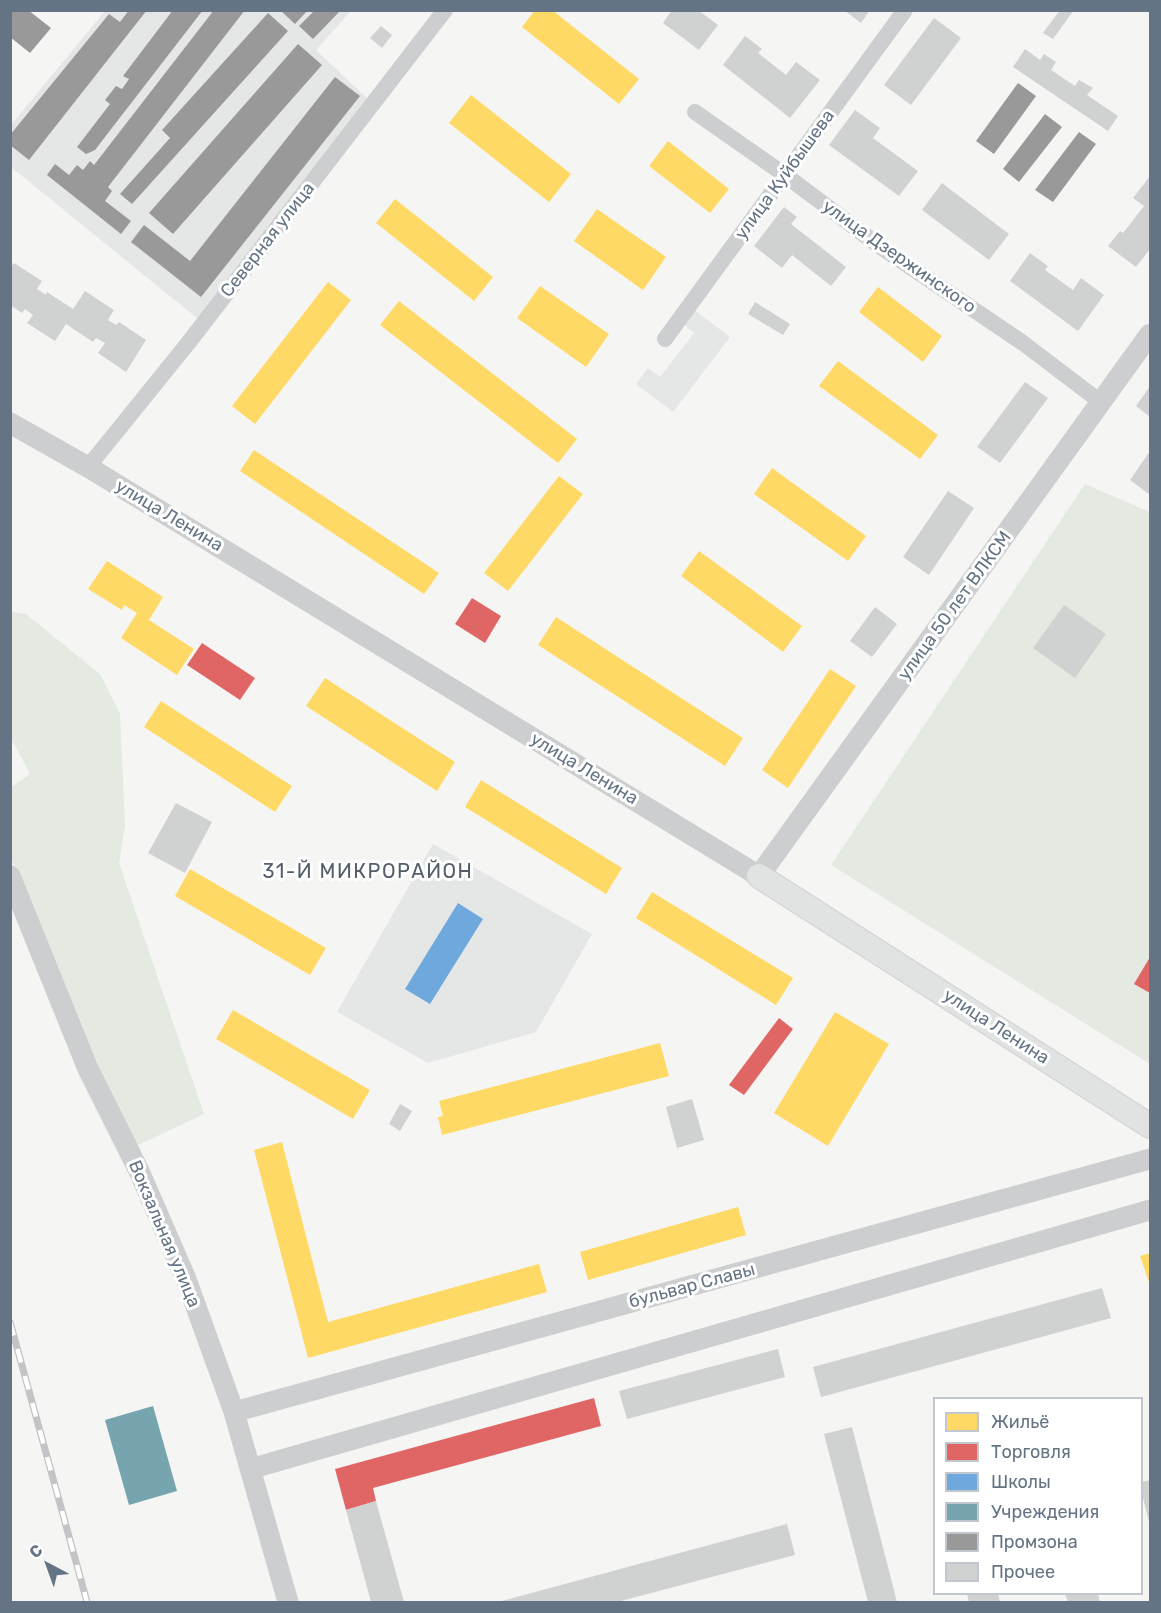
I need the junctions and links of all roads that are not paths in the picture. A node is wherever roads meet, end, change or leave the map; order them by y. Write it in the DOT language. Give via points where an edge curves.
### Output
graph roads {
  1 [pos="445,10"];
  2 [pos="905,10"];
  3 [pos="695,112"];
  4 [pos="785,175"];
  5 [pos="1150,334"];
  6 [pos="665,339"];
  7 [pos="1102,402"];
  8 [pos="10,423"];
  9 [pos="88,467"];
  10 [pos="10,876"];
  11 [pos="759,876"];
  12 [pos="1150,1126"];
  13 [pos="1150,1159"];
  14 [pos="1150,1210"];
  15 [pos="234,1412"];
  16 [pos="250,1469"];
  17 [pos="288,1602"];
  1 -- 9 [label="street, Северная улица"];
  2 -- 4 [label="street, улица Куйбышева"];
  3 -- 4 [label="street, улица Дзержинского"];
  4 -- 6 [label="street, улица Куйбышева"];
  4 -- 7 [label="street, улица Дзержинского"];
  5 -- 7 [label="street, улица 50 лет ВЛКСМ"];
  7 -- 11 [label="street, улица 50 лет ВЛКСМ"];
  8 -- 9 [label="street, улица Ленина"];
  9 -- 11 [label="street, улица Ленина"];
  10 -- 15 [label="street, Вокзальная улица" via="88,1069 186,1279"];
  11 -- 12 [label="main road, улица Ленина"];
  13 -- 15 [label="street, бульвар Славы"];
  14 -- 16 [label="street"];
  15 -- 16 [label="street, Вокзальная улица"];
  16 -- 17 [label="street, Вокзальная улица"];
}
